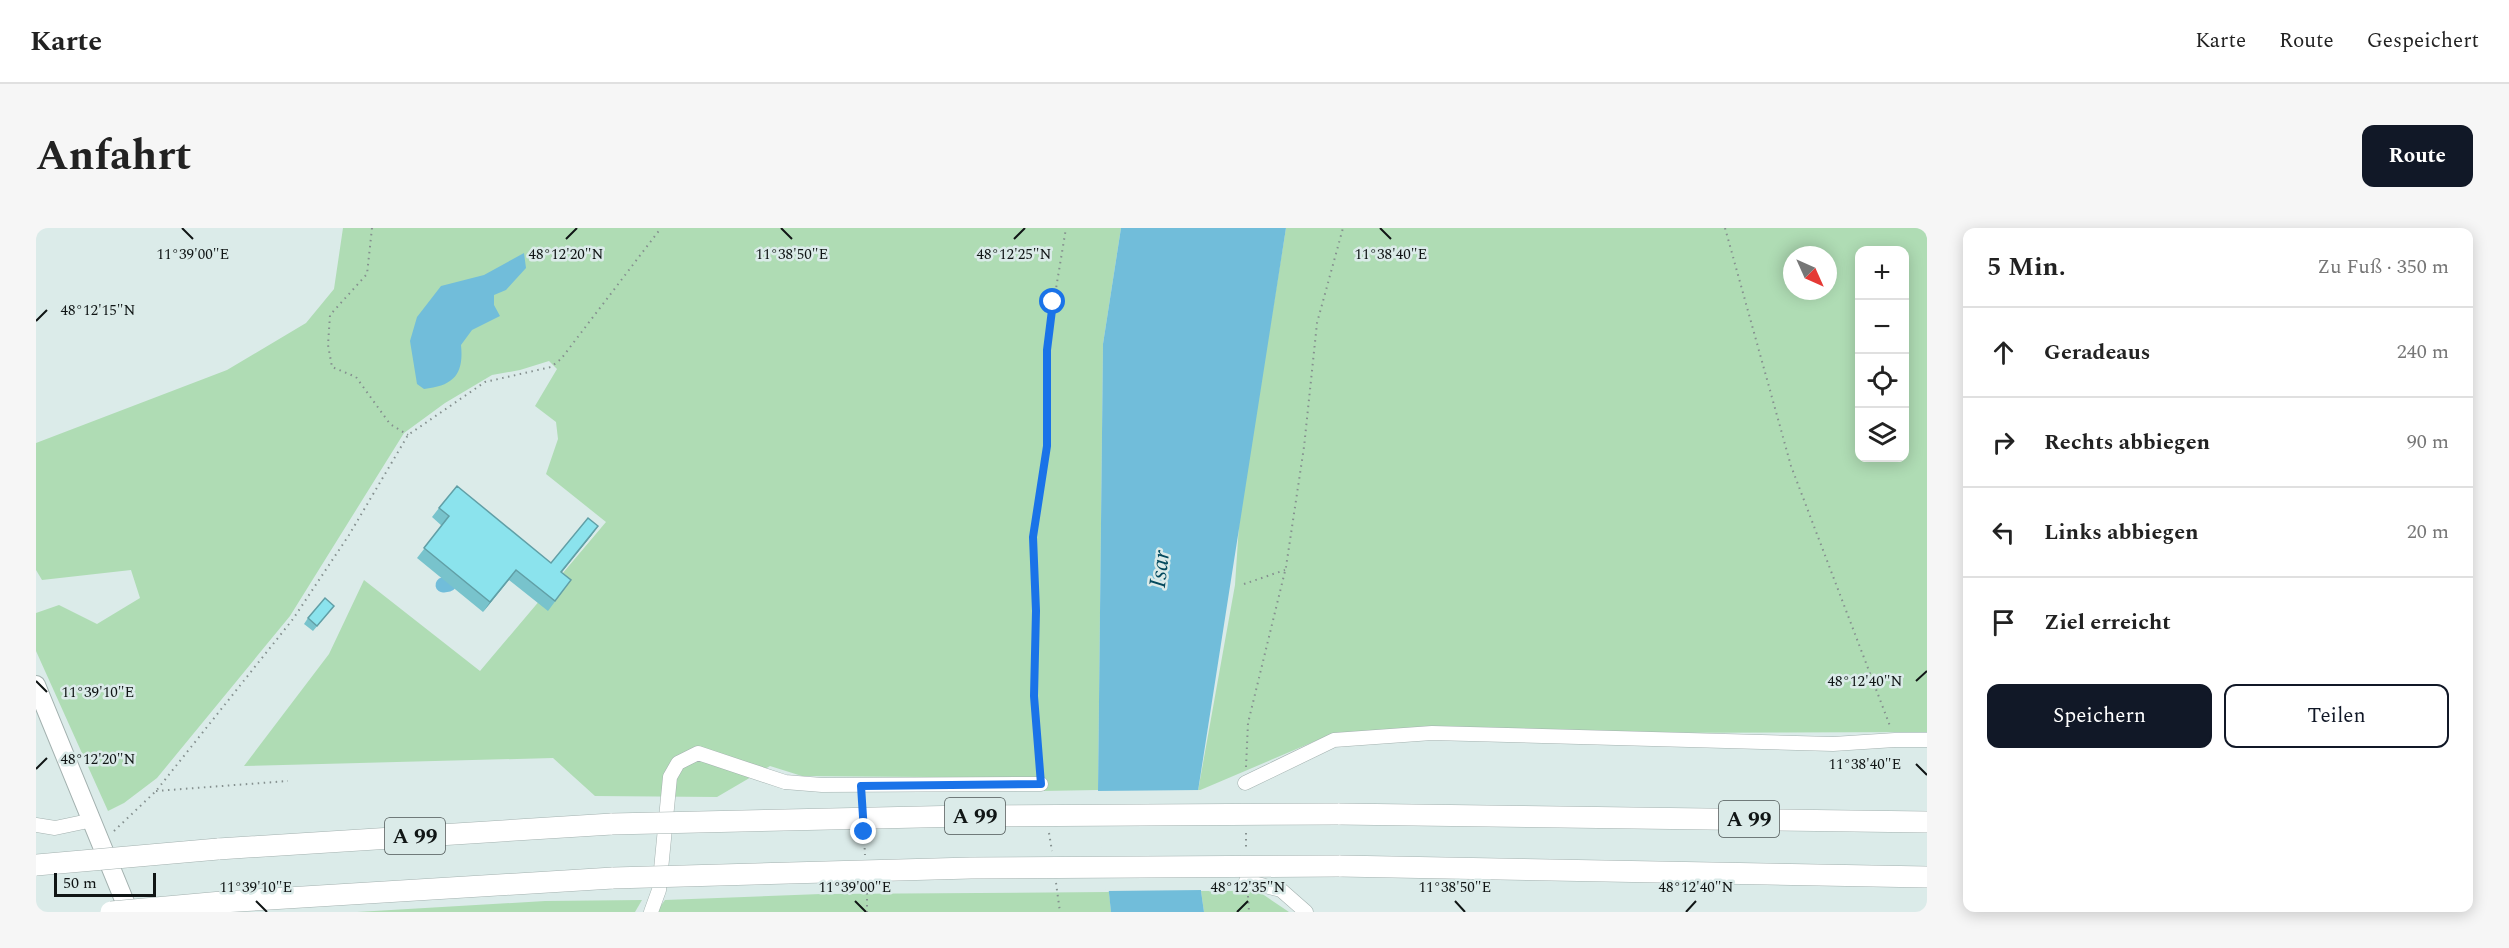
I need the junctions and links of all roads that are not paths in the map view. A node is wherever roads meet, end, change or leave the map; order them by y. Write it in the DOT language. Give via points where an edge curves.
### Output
graph roads {
  1 [pos="36,685"];
  2 [pos="1927,740"];
  3 [pos="1245,783"];
  4 [pos="1041,784"];
  5 [pos="93,820"];
  6 [pos="1927,822"];
  7 [pos="36,825"];
  8 [pos="36,866"];
  9 [pos="1927,877"];
  10 [pos="1246,881"];
  11 [pos="111,912"];
  12 [pos="129,912"];
  13 [pos="651,912"];
  14 [pos="1306,912"];
  1 -- 5 [label="main road"];
  2 -- 3 [label="lane" via="1833,744 1432,733 1334,740"];
  4 -- 13 [label="lane" via="822,786 785,782 698,753 678,763 670,777 659,890"];
  5 -- 7 [label="lane" via="55,828"];
  5 -- 12 [label="main road"];
  6 -- 8 [label="highway, A 99, bridge" via="1338,814 954,816 612,824 218,849"];
  9 -- 11 [label="highway, A 99, bridge" via="1339,866 1054,868 613,878"];
  10 -- 14 [label="lane" via="1281,890"];
}
